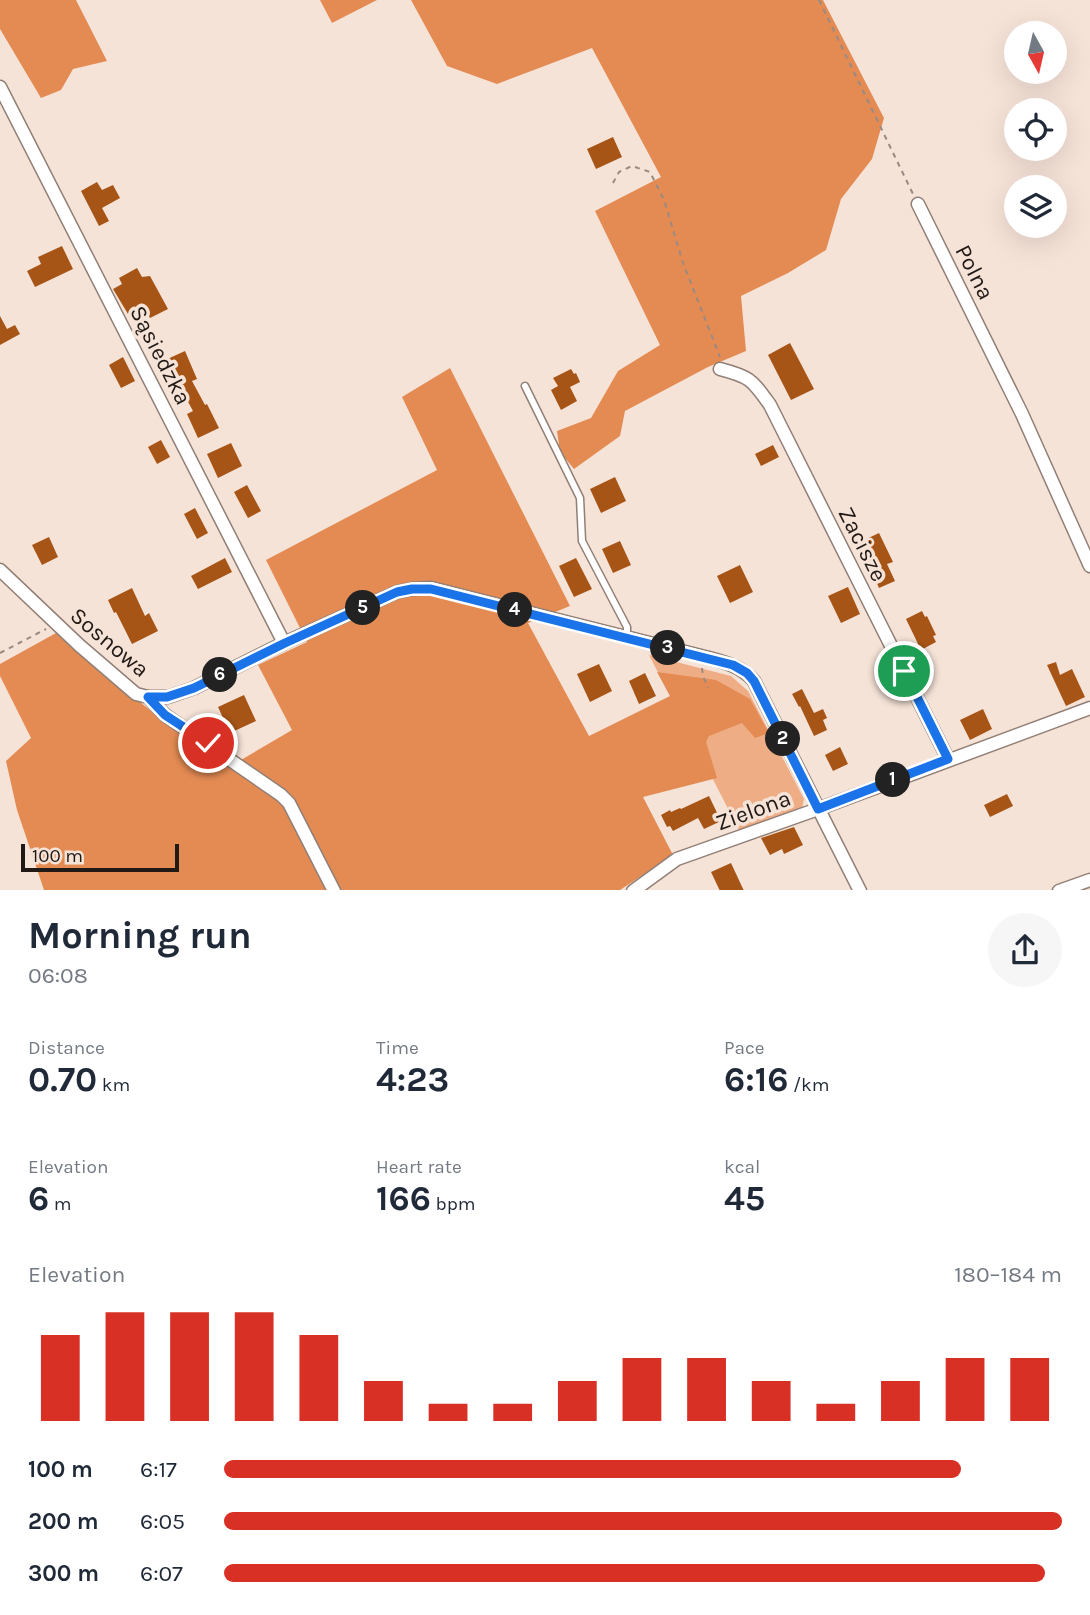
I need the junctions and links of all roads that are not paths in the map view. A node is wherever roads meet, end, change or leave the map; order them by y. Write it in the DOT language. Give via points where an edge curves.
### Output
graph roads {
  1 [pos="0,87"];
  2 [pos="918,204"];
  3 [pos="723,370"];
  4 [pos="525,386"];
  5 [pos="1090,566"];
  6 [pos="0,570"];
  7 [pos="627,637"];
  8 [pos="285,643"];
  9 [pos="148,697"];
  10 [pos="1090,708"];
  11 [pos="948,759"];
  12 [pos="818,809"];
  13 [pos="1090,880"];
  14 [pos="333,890"];
  15 [pos="634,890"];
  16 [pos="859,890"];
  17 [pos="1062,890"];
  1 -- 8 [label="street, Sąsiedzka"];
  2 -- 5 [label="street, Polna" via="1022,414"];
  3 -- 11 [label="street, Zacisze" via="753,382 770,405"];
  4 -- 7 [label="lane" via="580,498 582,541 627,627"];
  6 -- 9 [label="street, Sosnowa" via="136,694"];
  7 -- 8 [label="street" via="431,589 412,589"];
  7 -- 12 [label="street" via="733,665 747,673"];
  8 -- 9 [label="street" via="194,688 167,697"];
  9 -- 14 [label="street, Sosnowa" via="165,715 289,803"];
  10 -- 11 [label="street, Zielona"];
  11 -- 12 [label="street, Zielona"];
  12 -- 15 [label="street, Zielona" via="677,859"];
  12 -- 16 [label="street"];
  13 -- 17 [label="street"];
}
